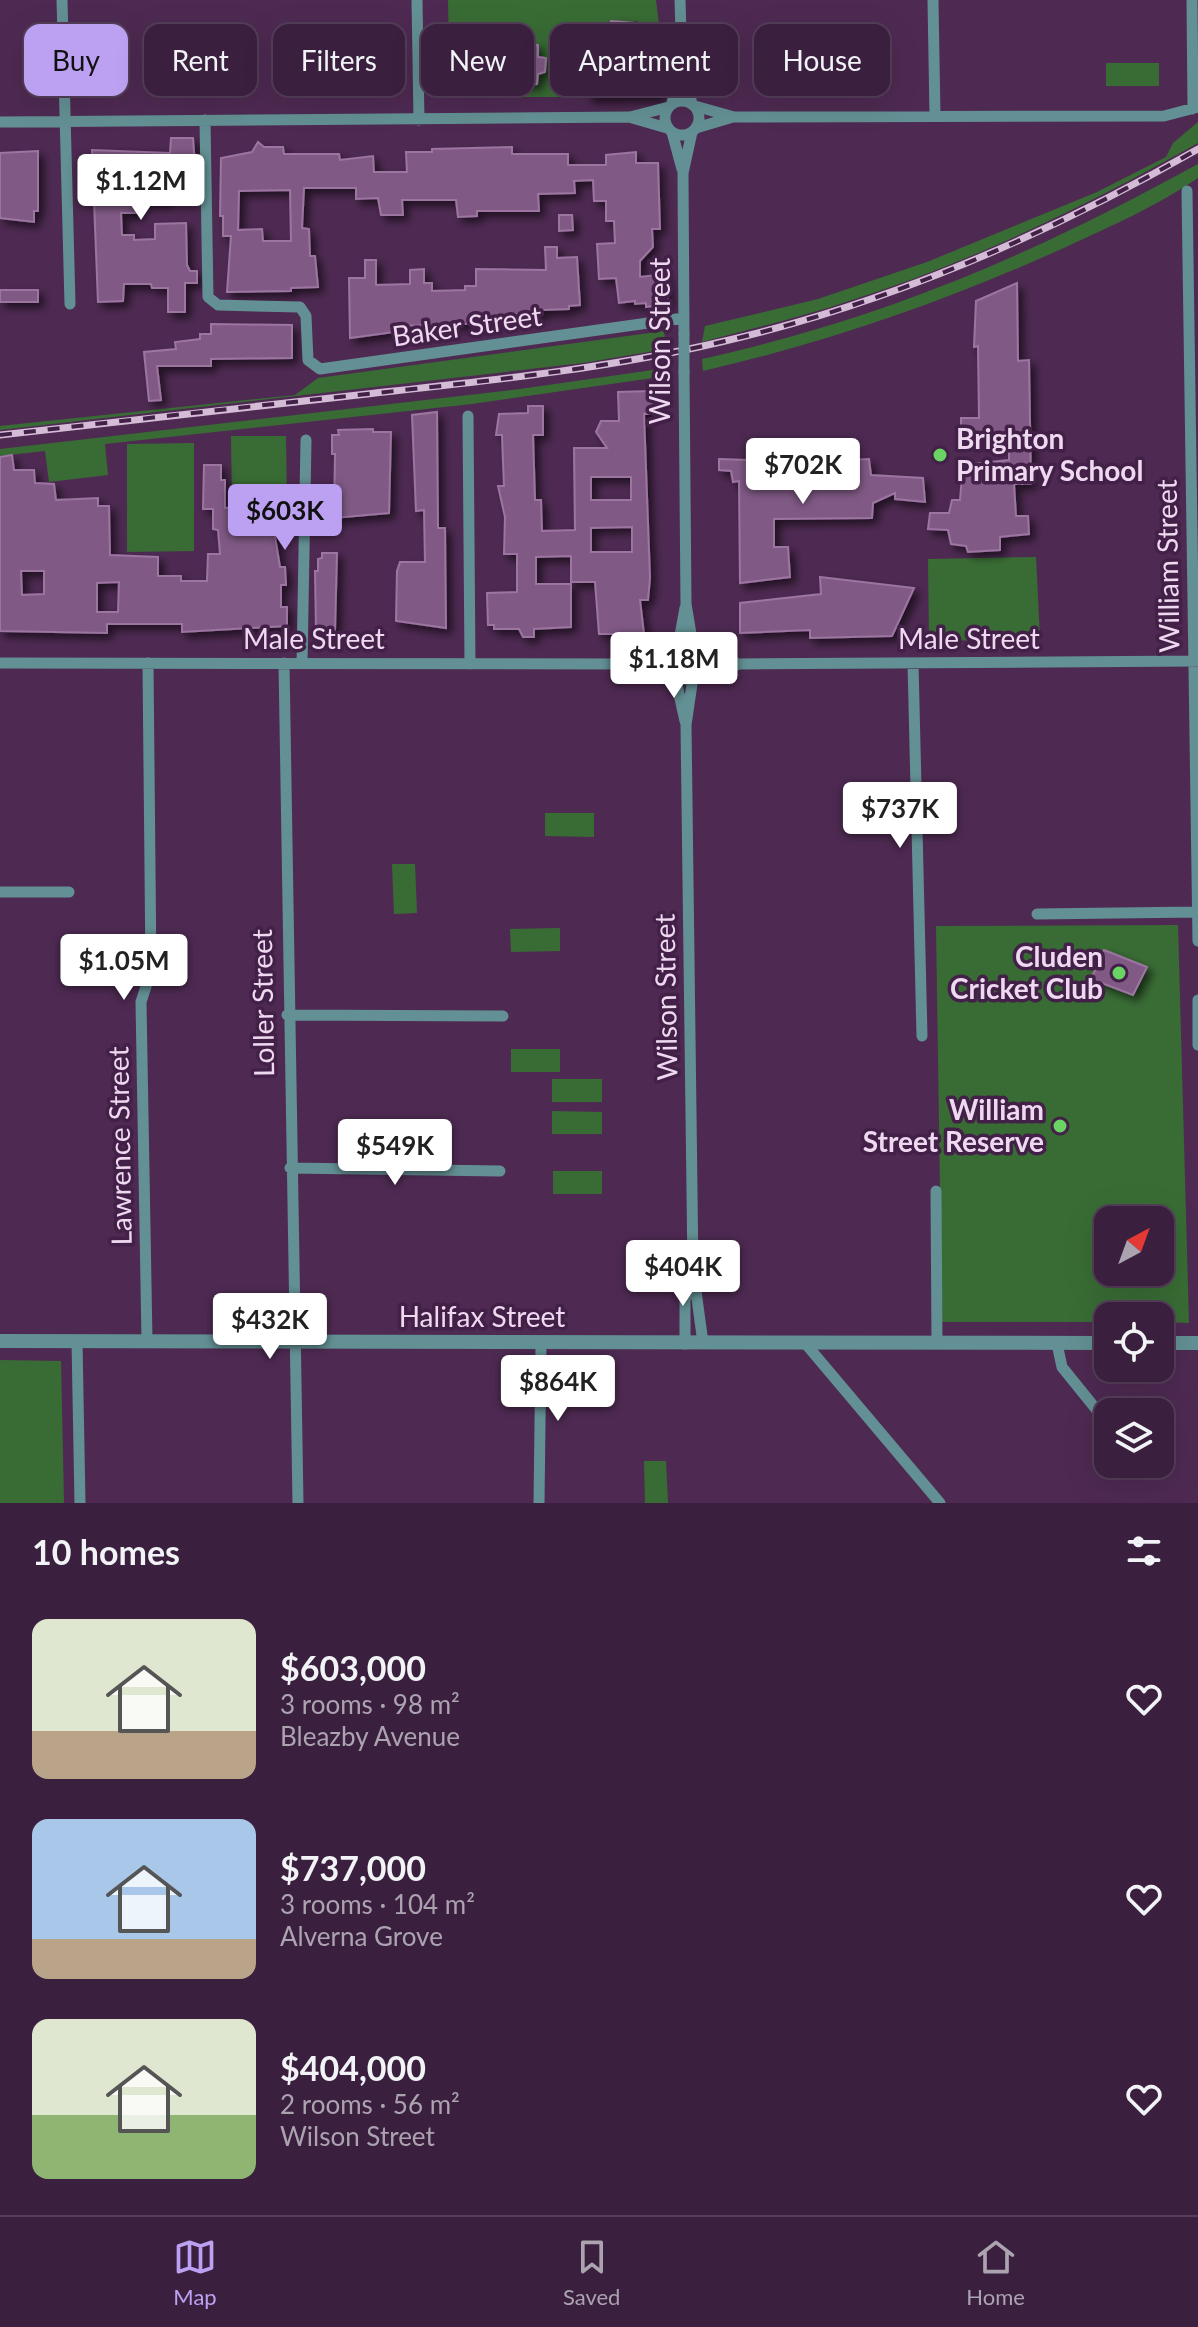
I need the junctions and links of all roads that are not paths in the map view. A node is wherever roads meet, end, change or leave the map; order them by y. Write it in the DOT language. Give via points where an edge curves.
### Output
graph roads {
  1 [pos="62,0"];
  2 [pos="417,0"];
  3 [pos="680,0"];
  4 [pos="933,0"];
  5 [pos="1192,0"];
  6 [pos="681,24"];
  7 [pos="673,96"];
  8 [pos="690,96"];
  9 [pos="670,105"];
  10 [pos="693,105"];
  11 [pos="1196,108"];
  12 [pos="935,116"];
  13 [pos="629,117"];
  14 [pos="734,117"];
  15 [pos="205,120"];
  16 [pos="419,120"];
  17 [pos="64,121"];
  18 [pos="0,122"];
  19 [pos="670,130"];
  20 [pos="694,130"];
  21 [pos="683,173"];
  22 [pos="1187,191"];
  23 [pos="70,304"];
  24 [pos="684,318"];
  25 [pos="1193,345"];
  26 [pos="468,416"];
  27 [pos="306,440"];
  28 [pos="686,604"];
  29 [pos="676,653"];
  30 [pos="696,653"];
  31 [pos="1196,661"];
  32 [pos="0,663"];
  33 [pos="148,663"];
  34 [pos="284,663"];
  35 [pos="302,663"];
  36 [pos="913,663"];
  37 [pos="470,664"];
  38 [pos="628,664"];
  39 [pos="740,664"];
  40 [pos="674,675"];
  41 [pos="695,677"];
  42 [pos="686,725"];
  43 [pos="0,892"];
  44 [pos="69,892"];
  45 [pos="1197,912"];
  46 [pos="1037,914"];
  47 [pos="1198,941"];
  48 [pos="1198,1000"];
  49 [pos="287,1015"];
  50 [pos="503,1016"];
  51 [pos="1198,1031"];
  52 [pos="922,1036"];
  53 [pos="1198,1045"];
  54 [pos="290,1168"];
  55 [pos="500,1171"];
  56 [pos="936,1191"];
  57 [pos="693,1269"];
  58 [pos="0,1341"];
  59 [pos="77,1341"];
  60 [pos="147,1341"];
  61 [pos="293,1342"];
  62 [pos="541,1343"];
  63 [pos="703,1343"];
  64 [pos="805,1343"];
  65 [pos="937,1343"];
  66 [pos="1094,1343"];
  67 [pos="1174,1343"];
  68 [pos="1198,1343"];
  69 [pos="685,1344"];
  70 [pos="1057,1344"];
  71 [pos="1094,1407"];
  72 [pos="80,1503"];
  73 [pos="298,1503"];
  74 [pos="539,1503"];
  75 [pos="940,1503"];
  1 -- 17 [label="street"];
  2 -- 16 [label="street"];
  3 -- 6 [label="street"];
  4 -- 12 [label="street"];
  5 -- 11 [label="street"];
  7 -- 9 [label="street"];
  8 -- 10 [label="street"];
  9 -- 10 [label="street" via="682,100"];
  9 -- 13 [label="street"];
  9 -- 19 [label="street" via="664,117"];
  10 -- 14 [label="street"];
  10 -- 20 [label="street" via="699,117"];
  11 -- 12 [label="street" via="1164,116"];
  12 -- 14 [label="street"];
  13 -- 16 [label="street"];
  13 -- 19 [label="street"];
  14 -- 20 [label="street"];
  15 -- 16 [label="street"];
  15 -- 17 [label="street"];
  15 -- 24 [label="street, Baker Street" via="208,297 215,305 296,306 304,311 308,360 315,367 327,370"];
  17 -- 18 [label="street"];
  17 -- 23 [label="street"];
  19 -- 20 [label="street" via="682,135"];
  19 -- 21 [label="street, Wilson Street"];
  20 -- 21 [label="street, Wilson Street"];
  21 -- 24 [label="street, Wilson Street"];
  22 -- 25 [label="street, William Street"];
  24 -- 28 [label="street, Wilson Street, bridge"];
  25 -- 31 [label="street, William Street"];
  26 -- 37 [label="street"];
  27 -- 35 [label="street"];
  28 -- 29 [label="street, Wilson Street"];
  28 -- 30 [label="street, Wilson Street"];
  29 -- 30 [label="street"];
  29 -- 38 [label="street, Male Street"];
  29 -- 40 [label="street" via="670,663"];
  30 -- 39 [label="street, Male Street"];
  30 -- 41 [label="street" via="701,663"];
  31 -- 36 [label="street, Male Street"];
  31 -- 45 [label="street, William Street"];
  32 -- 33 [label="street, Male Street"];
  33 -- 34 [label="street, Male Street"];
  33 -- 60 [label="street, Lawrence Street" via="151,971 141,1002"];
  34 -- 35 [label="street, Male Street"];
  34 -- 49 [label="street, Loller Street"];
  35 -- 37 [label="street, Male Street"];
  36 -- 39 [label="street, Male Street"];
  36 -- 52 [label="street"];
  37 -- 38 [label="street, Male Street"];
  38 -- 40 [label="street, Male Street"];
  39 -- 41 [label="street, Male Street"];
  40 -- 41 [label="street" via="684,680"];
  40 -- 42 [label="street, Wilson Street"];
  41 -- 42 [label="street, Wilson Street"];
  42 -- 57 [label="street, Wilson Street"];
  43 -- 44 [label="street"];
  45 -- 46 [label="street"];
  45 -- 47 [label="street, William Street"];
  48 -- 51 [label="street"];
  49 -- 50 [label="street"];
  49 -- 54 [label="street, Loller Street"];
  51 -- 53 [label="street"];
  54 -- 55 [label="street"];
  54 -- 61 [label="street, Loller Street"];
  56 -- 65 [label="street"];
  57 -- 63 [label="street, Wilson Street"];
  57 -- 69 [label="street, Wilson Street" via="685,1301"];
  58 -- 59 [label="street, Halifax Street"];
  59 -- 60 [label="street, Halifax Street"];
  59 -- 72 [label="street"];
  60 -- 61 [label="street, Halifax Street"];
  61 -- 62 [label="street, Halifax Street"];
  61 -- 73 [label="street, Loller Street"];
  62 -- 69 [label="street, Halifax Street"];
  62 -- 74 [label="street"];
  63 -- 64 [label="street, Halifax Street"];
  63 -- 69 [label="street, Halifax Street"];
  64 -- 65 [label="street, Halifax Street"];
  64 -- 75 [label="street"];
  65 -- 70 [label="street, Halifax Street"];
  66 -- 70 [label="street, Halifax Street"];
  67 -- 68 [label="street"];
  70 -- 71 [label="street" via="1062,1367"];
}
